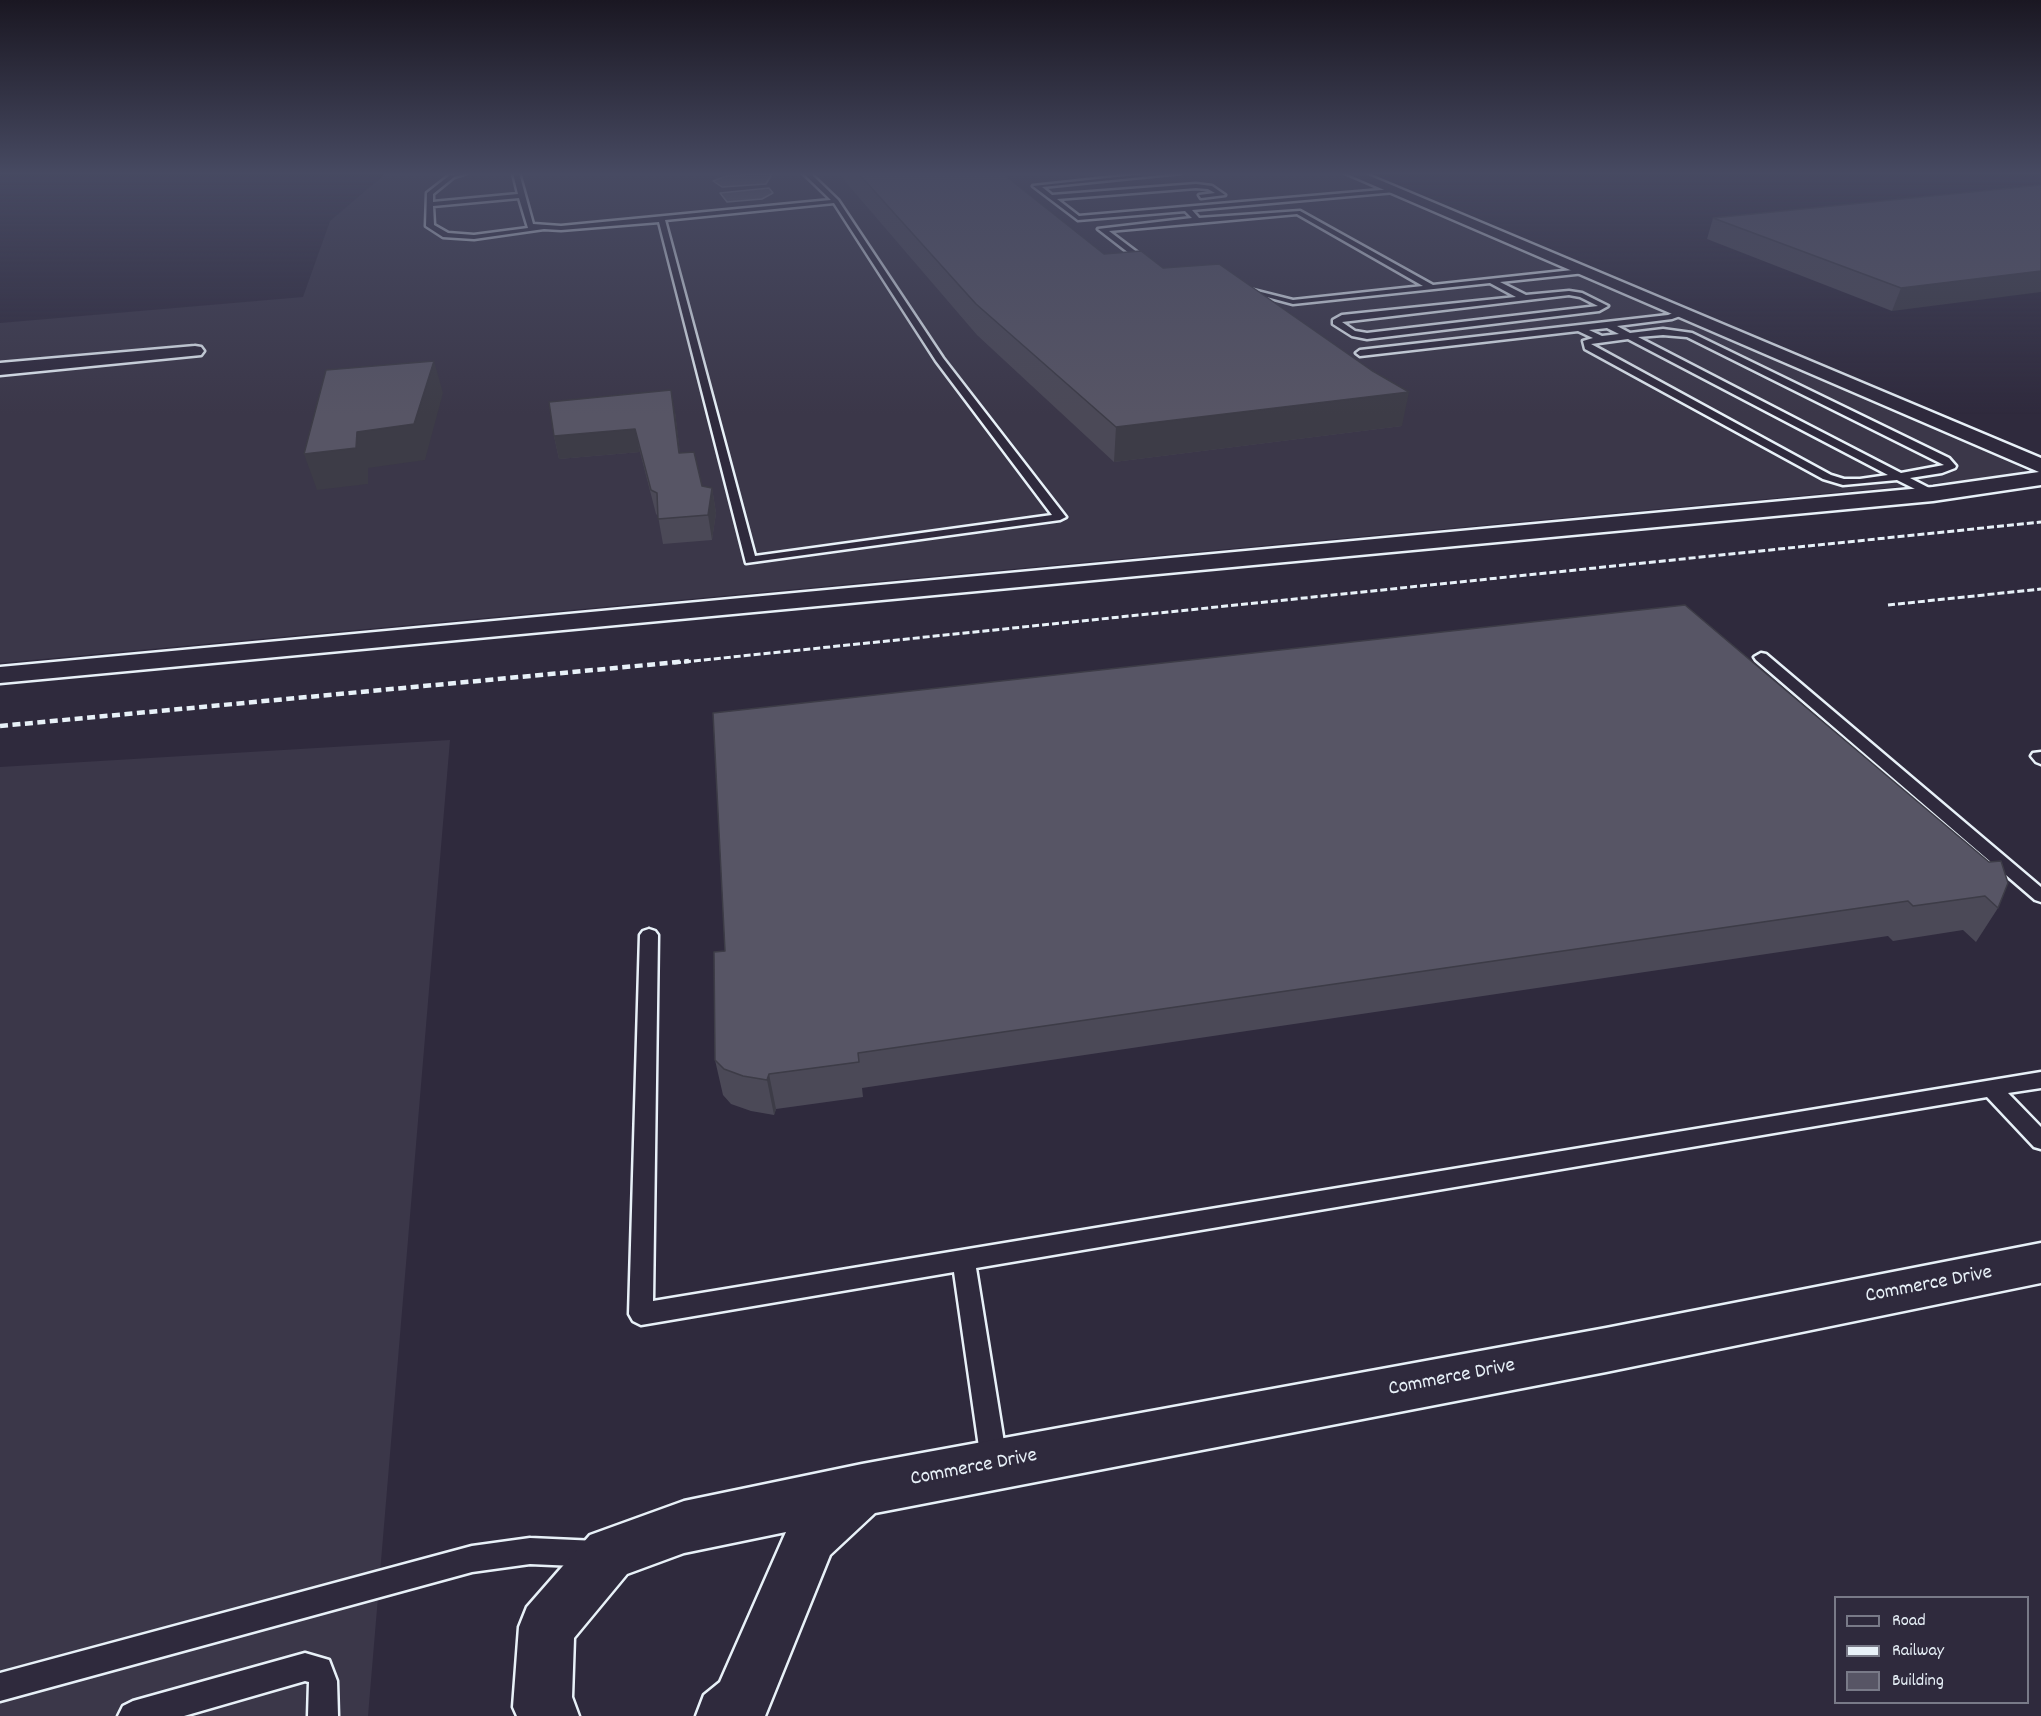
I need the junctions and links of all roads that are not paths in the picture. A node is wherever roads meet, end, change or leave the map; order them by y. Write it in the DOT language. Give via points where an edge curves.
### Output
graph roads {
  1 [pos="670,253"];
  2 [pos="870,253"];
  3 [pos="1135,253"];
  4 [pos="1371,253"];
  5 [pos="1540,253"];
  6 [pos="1154,267"];
  7 [pos="1582,271"];
  8 [pos="1492,281"];
  9 [pos="1230,286"];
  10 [pos="1433,288"];
  11 [pos="1525,298"];
  12 [pos="1571,313"];
  13 [pos="1680,313"];
  14 [pos="1603,326"];
  15 [pos="1581,328"];
  16 [pos="1629,336"];
  17 [pos="1601,339"];
  18 [pos="195,351"];
  19 [pos="1360,353"];
  20 [pos="0,369"];
  21 [pos="2041,466"];
  22 [pos="1901,476"];
  23 [pos="2041,478"];
  24 [pos="1933,494"];
  25 [pos="1761,657"];
  26 [pos="0,675"];
  27 [pos="2041,896"];
  28 [pos="649,935"];
  29 [pos="2041,1080"];
  30 [pos="1991,1088"];
  31 [pos="2041,1141"];
  32 [pos="964,1260"];
  33 [pos="2041,1263"];
  34 [pos="994,1465"];
  35 [pos="861,1490"];
  36 [pos="609,1554"];
  37 [pos="0,1687"];
  38 [pos="133,1716"];
  39 [pos="323,1716"];
  40 [pos="550,1716"];
  41 [pos="725,1716"];
  1 -- 2 [label="lane" via="750,560 1060,517 939,359"];
  3 -- 6 [label="lane"];
  4 -- 10 [label="lane"];
  5 -- 7 [label="street"];
  7 -- 8 [label="lane"];
  7 -- 13 [label="street"];
  8 -- 10 [label="lane"];
  8 -- 11 [label="lane"];
  9 -- 10 [label="lane" via="1293,302"];
  11 -- 12 [label="lane" via="1569,293 1604,306"];
  11 -- 12 [label="lane" via="1342,318 1336,322 1353,333 1367,336"];
  12 -- 14 [label="lane"];
  13 -- 14 [label="lane"];
  13 -- 21 [label="street"];
  14 -- 15 [label="lane"];
  14 -- 16 [label="lane"];
  15 -- 17 [label="lane"];
  15 -- 19 [label="lane"];
  16 -- 17 [label="lane"];
  16 -- 22 [label="lane"];
  16 -- 22 [label="lane" via="1689,334 1951,466"];
  17 -- 22 [label="lane" via="1586,343 1827,477 1860,482"];
  18 -- 20 [label="street"];
  22 -- 24 [label="lane"];
  23 -- 24 [label="street"];
  24 -- 26 [label="street"];
  25 -- 27 [label="lane"];
  28 -- 32 [label="lane" via="641,1314"];
  29 -- 30 [label="lane"];
  30 -- 31 [label="lane"];
  30 -- 32 [label="lane"];
  32 -- 34 [label="lane"];
  33 -- 34 [label="street, Commerce Drive" via="1606,1350"];
  34 -- 35 [label="street, Commerce Drive"];
  35 -- 36 [label="street, Commerce Drive" via="684,1527"];
  35 -- 41 [label="street" via="811,1536 741,1703"];
  36 -- 37 [label="lane" via="530,1551 472,1559"];
  36 -- 40 [label="street, Commerce Drive" via="547,1627 542,1707"];
  38 -- 39 [label="lane" via="305,1667 319,1670 323,1681"];
}
